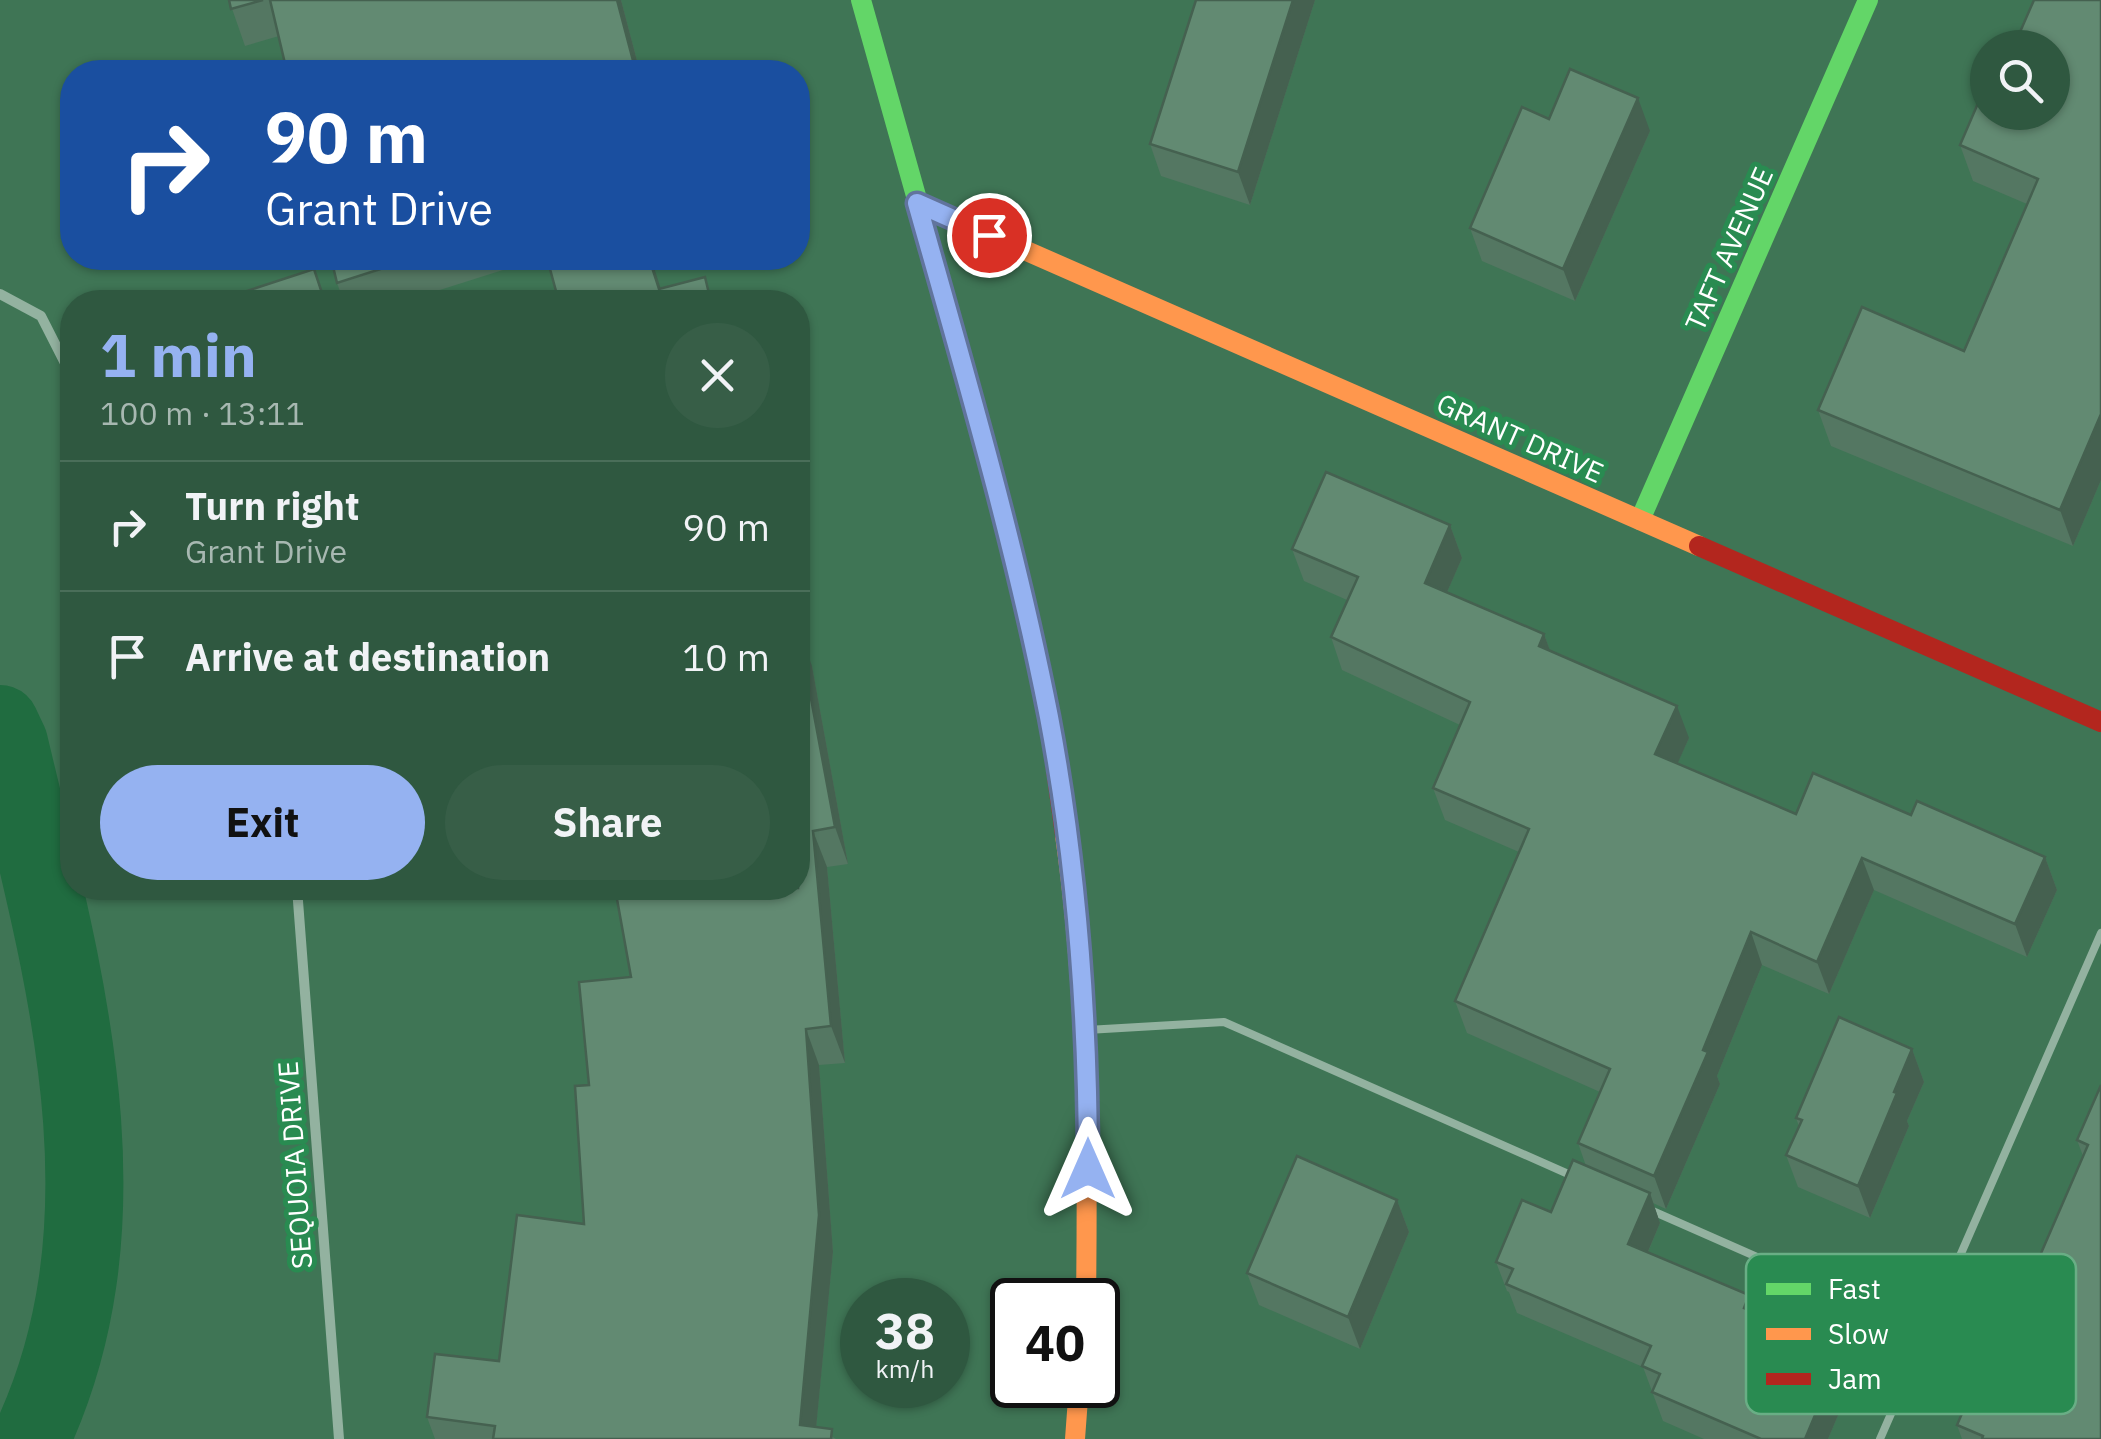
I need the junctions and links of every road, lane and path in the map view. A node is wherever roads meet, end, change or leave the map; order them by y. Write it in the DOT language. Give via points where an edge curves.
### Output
graph roads {
  1 [pos="861,0"];
  2 [pos="1868,0"];
  3 [pos="917,203"];
  4 [pos="0,294"];
  5 [pos="60,354"];
  6 [pos="1640,520"];
  7 [pos="2101,722"];
  8 [pos="297,900"];
  9 [pos="2101,933"];
  10 [pos="1084,1030"];
  11 [pos="1585,1181"];
  12 [pos="1639,1205"];
  13 [pos="1750,1254"];
  14 [pos="1961,1254"];
  15 [pos="1086,1278"];
  16 [pos="1077,1408"];
  17 [pos="1891,1414"];
  18 [pos="339,1439"];
  19 [pos="1075,1439"];
  20 [pos="1880,1439"];
  1 -- 3 [label="street"];
  2 -- 6 [label="street, TAFT AVENUE"];
  3 -- 6 [label="street, GRANT DRIVE"];
  3 -- 10 [label="street" via="998,489 1049,718"];
  4 -- 5 [label="street" via="41,316"];
  6 -- 7 [label="street, GRANT DRIVE"];
  8 -- 18 [label="street, SEQUOIA DRIVE"];
  9 -- 14 [label="lane"];
  10 -- 11 [label="lane" via="1224,1022"];
  10 -- 15 [label="street"];
  12 -- 13 [label="lane"];
  16 -- 19 [label="street"];
  17 -- 20 [label="lane"];
}
